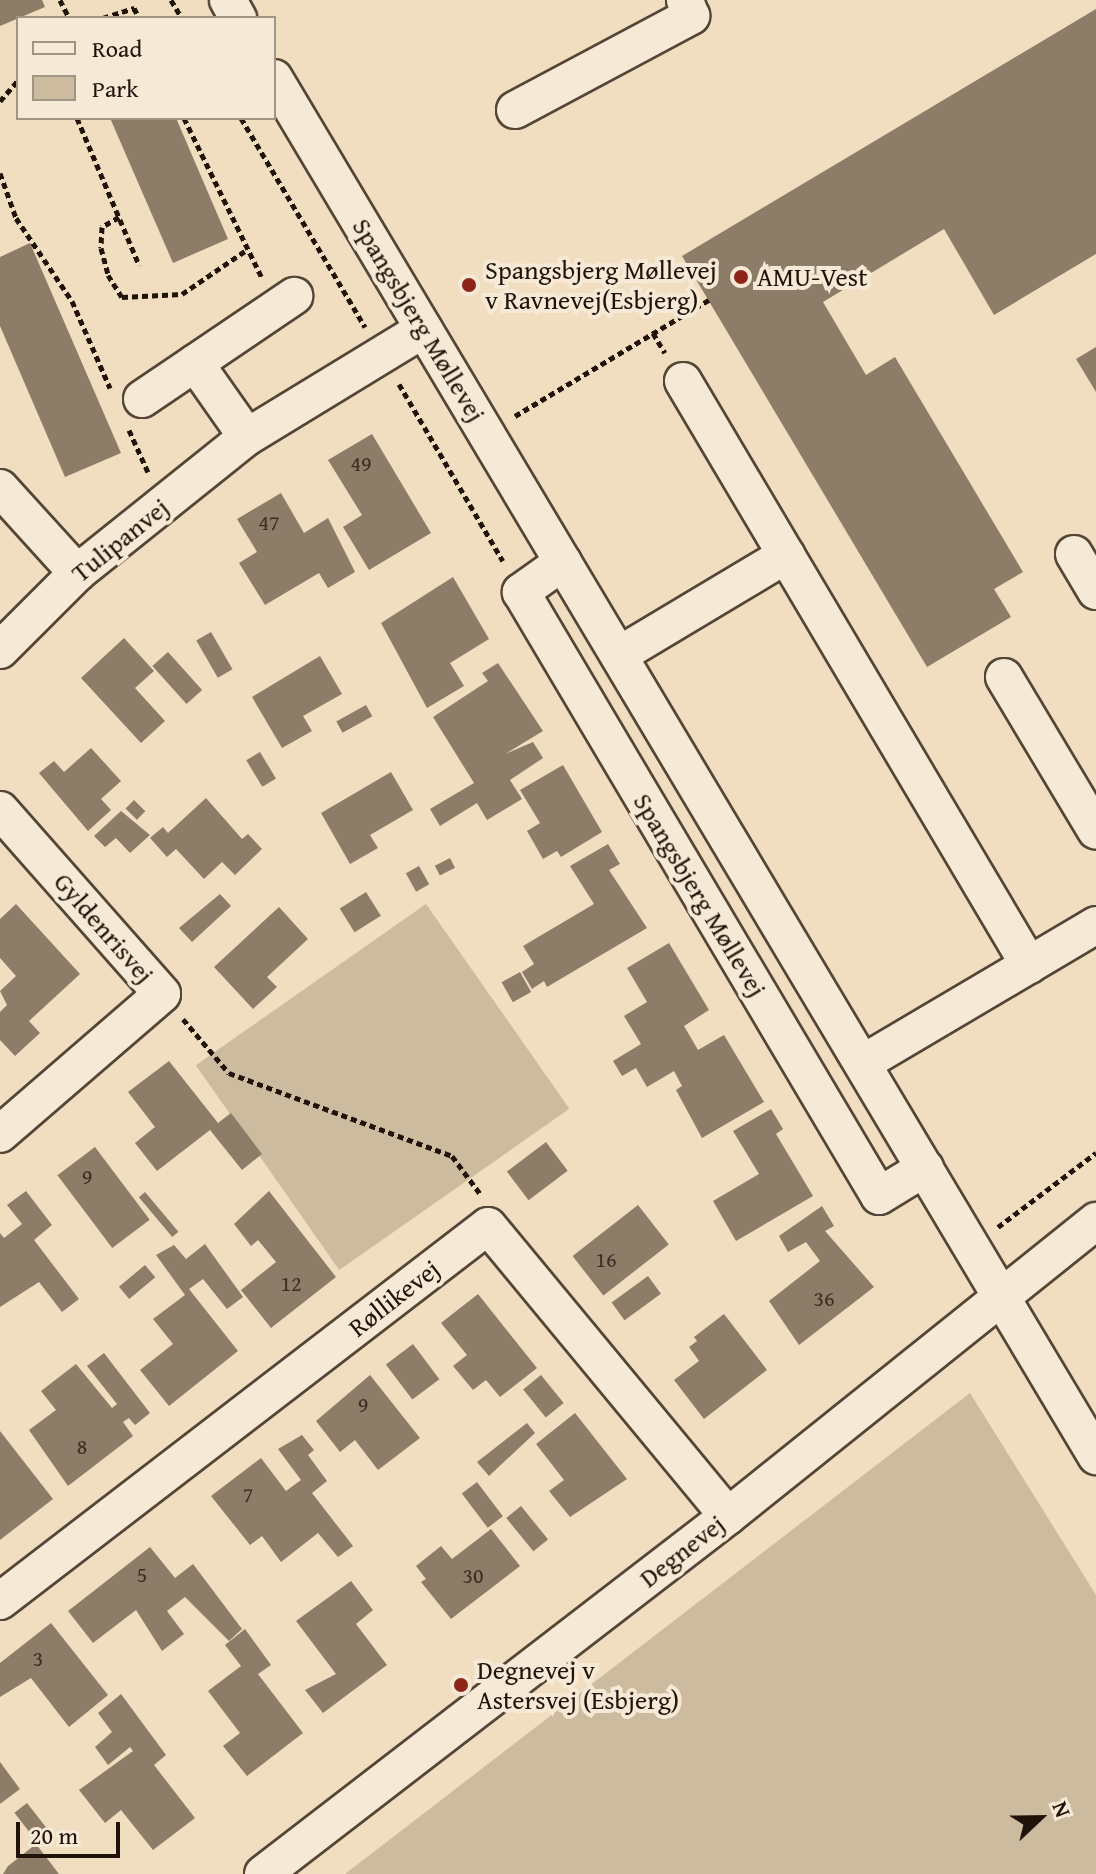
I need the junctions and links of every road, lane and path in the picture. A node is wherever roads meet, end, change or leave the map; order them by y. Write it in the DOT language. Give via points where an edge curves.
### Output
graph roads {
  1 [pos="685,0"];
  2 [pos="109,16"];
  3 [pos="138,16"];
  4 [pos="276,81"];
  5 [pos="16,82"];
  6 [pos="0,101"];
  7 [pos="515,110"];
  8 [pos="78,120"];
  9 [pos="185,120"];
  10 [pos="0,173"];
  11 [pos="119,217"];
  12 [pos="245,251"];
  13 [pos="139,265"];
  14 [pos="709,300"];
  15 [pos="287,301"];
  16 [pos="424,329"];
  17 [pos="195,363"];
  18 [pos="683,381"];
  19 [pos="128,408"];
  20 [pos="487,433"];
  21 [pos="247,437"];
  22 [pos="0,488"];
  23 [pos="162,505"];
  24 [pos="1074,554"];
  25 [pos="786,555"];
  26 [pos="563,562"];
  27 [pos="77,573"];
  28 [pos="1096,591"];
  29 [pos="0,650"];
  30 [pos="619,655"];
  31 [pos="1004,677"];
  32 [pos="0,810"];
  33 [pos="1096,831"];
  34 [pos="1096,925"];
  35 [pos="1029,965"];
  36 [pos="162,994"];
  37 [pos="863,1063"];
  38 [pos="0,1134"];
  39 [pos="1096,1153"];
  40 [pos="925,1168"];
  41 [pos="1096,1221"];
  42 [pos="488,1226"];
  43 [pos="973,1247"];
  44 [pos="1002,1295"];
  45 [pos="1096,1456"];
  46 [pos="728,1516"];
  47 [pos="0,1601"];
  48 [pos="263,1874"];
  1 -- 7 [label="street" via="691,16"];
  2 -- 3 [label="path" via="134,8"];
  4 -- 16 [label="street, Spangsbjerg Møllevej"];
  5 -- 6 [label="path"];
  8 -- 11 [label="path"];
  9 -- 12 [label="path"];
  10 -- 19 [label="path" via="16,218 72,301"];
  11 -- 12 [label="path" via="102,227 101,248 108,275 122,297 182,294"];
  11 -- 13 [label="path"];
  12 -- 15 [label="path"];
  14 -- 20 [label="path"];
  15 -- 17 [label="street"];
  16 -- 20 [label="street, Spangsbjerg Møllevej"];
  16 -- 21 [label="street, Tulipanvej"];
  17 -- 19 [label="street"];
  17 -- 21 [label="street"];
  18 -- 25 [label="street"];
  19 -- 23 [label="path"];
  20 -- 26 [label="street, Spangsbjerg Møllevej"];
  21 -- 23 [label="street, Tulipanvej"];
  22 -- 27 [label="street"];
  23 -- 27 [label="street, Tulipanvej"];
  24 -- 28 [label="street"];
  25 -- 30 [label="street"];
  25 -- 35 [label="street"];
  26 -- 30 [label="street, Spangsbjerg Møllevej"];
  26 -- 40 [label="street, Spangsbjerg Møllevej" via="521,592 879,1196"];
  27 -- 29 [label="street, Tulipanvej"];
  30 -- 37 [label="street, Spangsbjerg Møllevej"];
  31 -- 33 [label="street"];
  32 -- 36 [label="street, Gyldenrisvej"];
  34 -- 35 [label="street"];
  35 -- 37 [label="street"];
  36 -- 38 [label="street, Gyldenrisvej"];
  36 -- 42 [label="path" via="229,1073 452,1156 481,1193"];
  37 -- 40 [label="street, Spangsbjerg Møllevej"];
  39 -- 43 [label="path"];
  40 -- 43 [label="street, Spangsbjerg Møllevej"];
  41 -- 44 [label="street, Degnevej"];
  42 -- 46 [label="street"];
  42 -- 47 [label="street, Røllikevej"];
  43 -- 44 [label="street, Spangsbjerg Møllevej"];
  44 -- 45 [label="street, Spangsbjerg Møllevej"];
  44 -- 46 [label="street, Degnevej"];
  46 -- 48 [label="street, Degnevej"];
}
